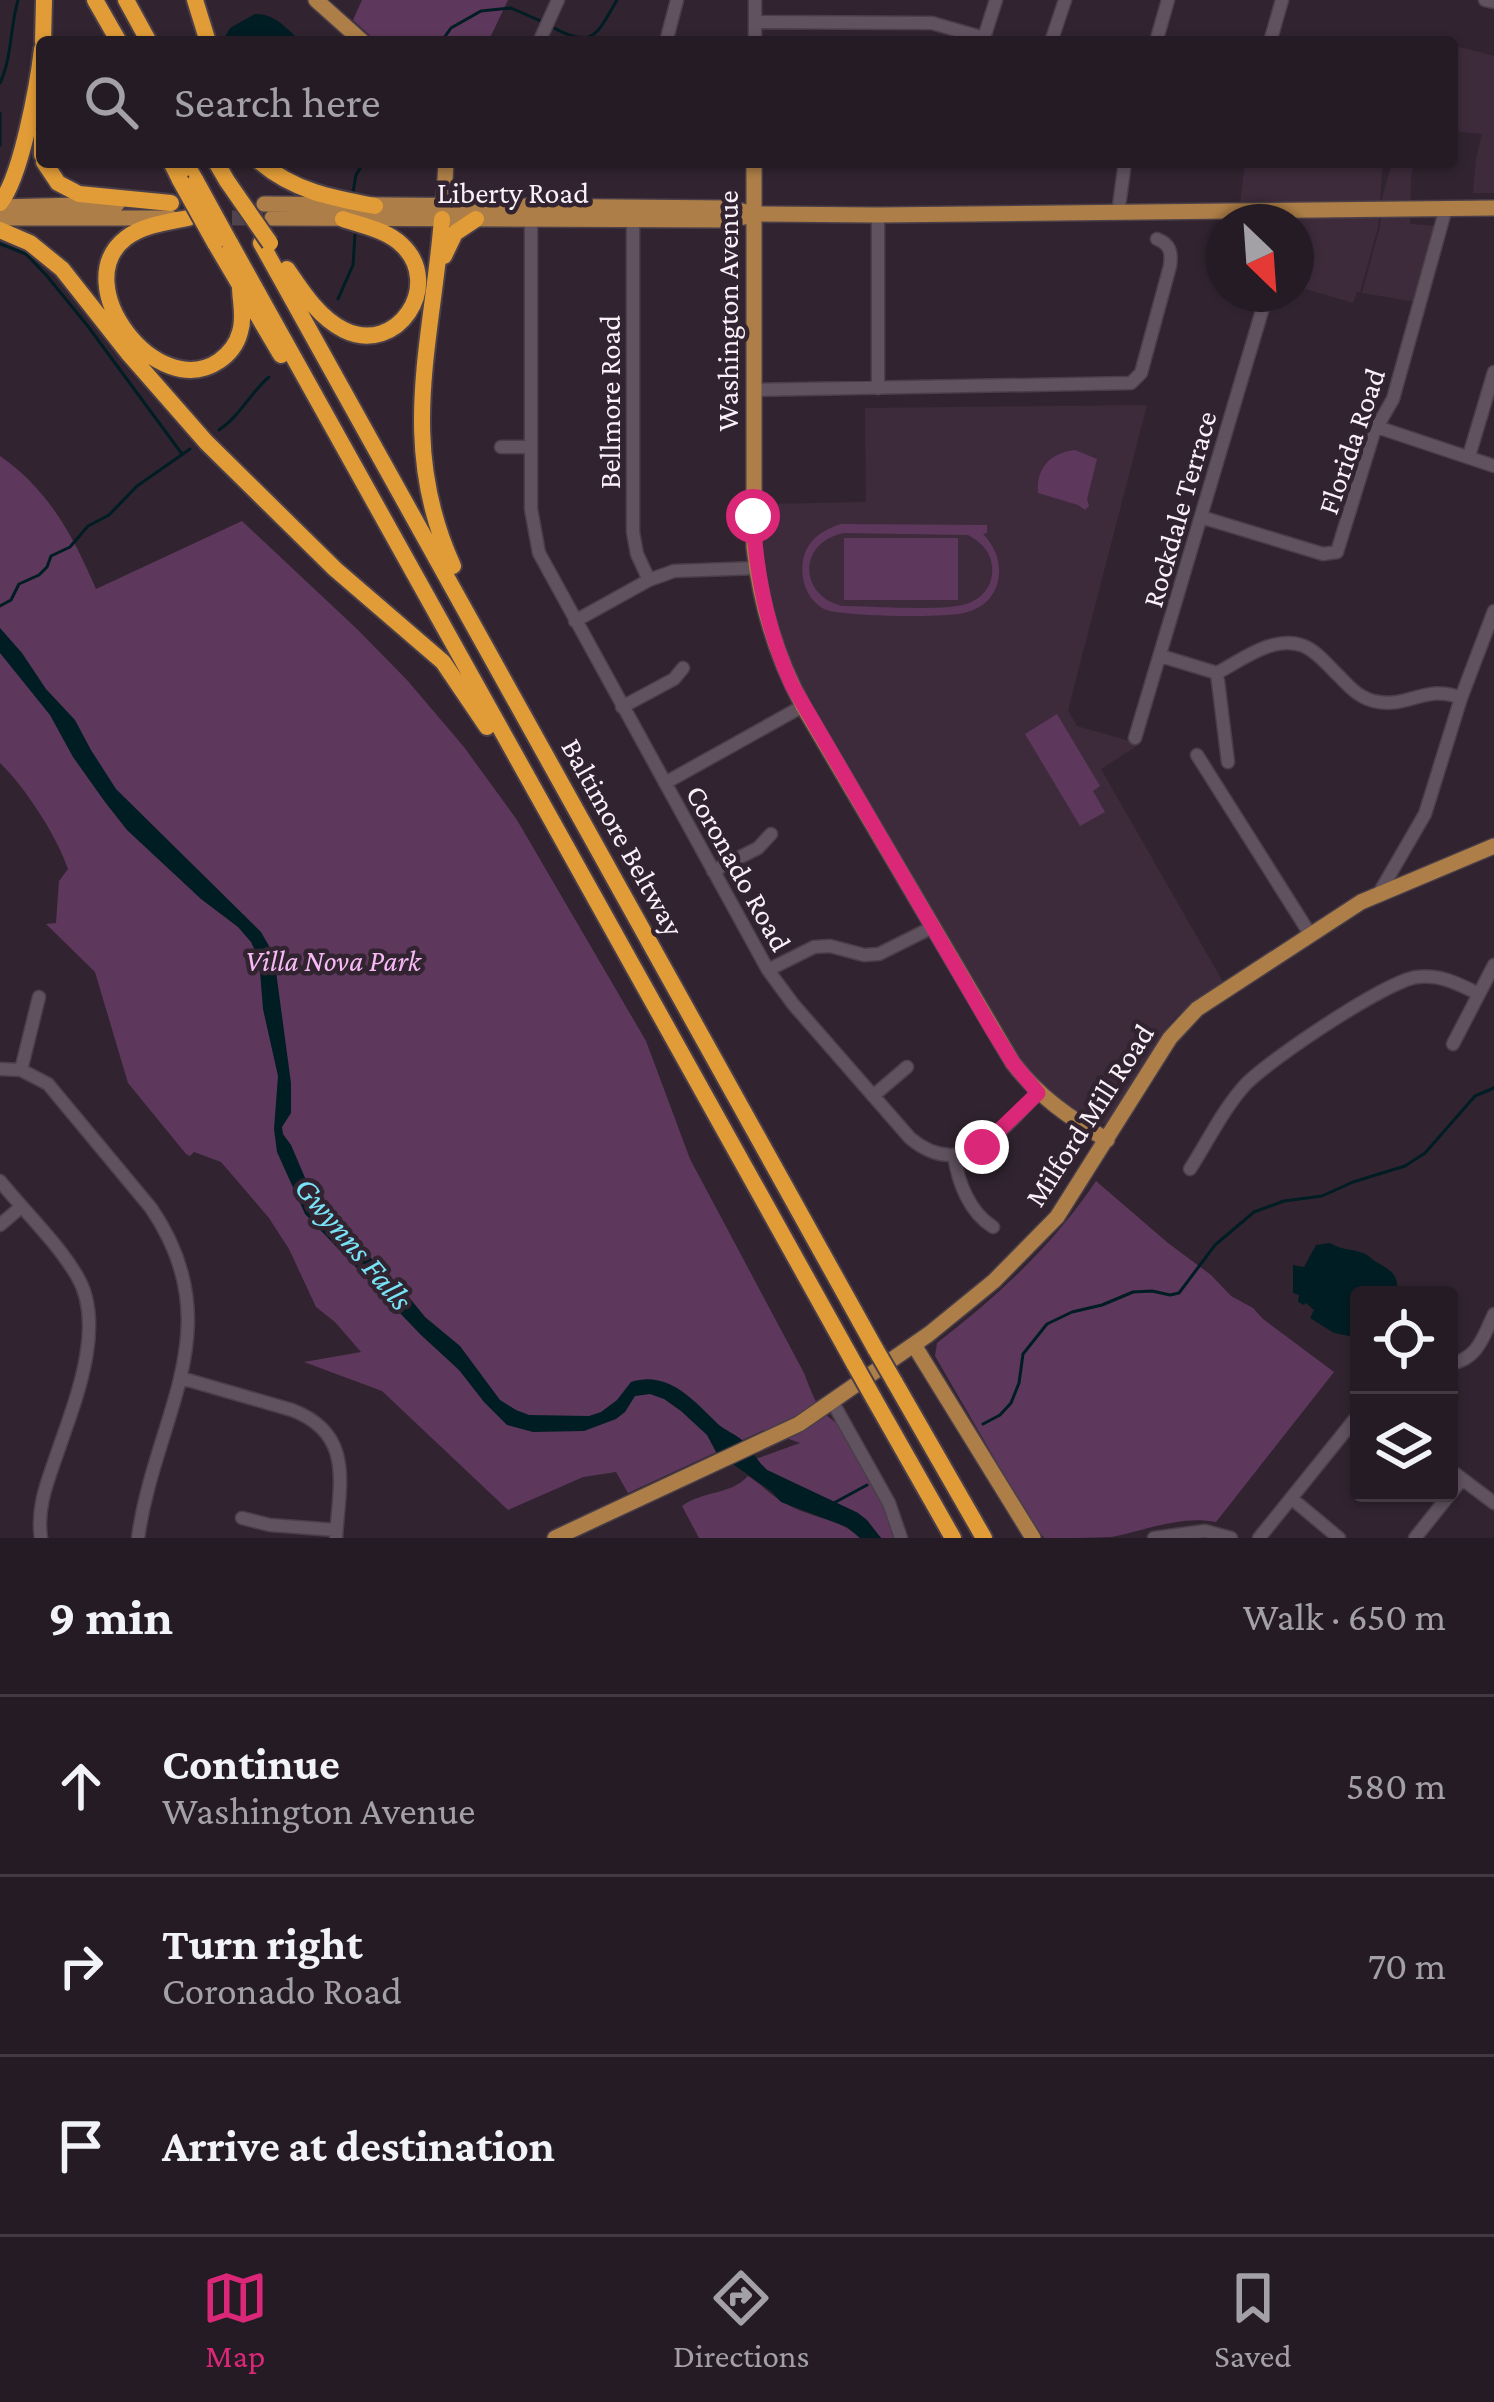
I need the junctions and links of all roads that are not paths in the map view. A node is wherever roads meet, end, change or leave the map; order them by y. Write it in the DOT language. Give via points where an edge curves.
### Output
graph roads {
  1 [pos="44,0"];
  2 [pos="84,0"];
  3 [pos="95,0"];
  4 [pos="126,0"];
  5 [pos="195,0"];
  6 [pos="316,0"];
  7 [pos="558,0"];
  8 [pos="677,0"];
  9 [pos="755,0"];
  10 [pos="996,0"];
  11 [pos="1065,0"];
  12 [pos="1168,0"];
  13 [pos="1282,0"];
  14 [pos="1484,0"];
  15 [pos="1494,2"];
  16 [pos="755,22"];
  17 [pos="42,36"];
  18 [pos="103,36"];
  19 [pos="115,36"];
  20 [pos="146,36"];
  21 [pos="206,36"];
  22 [pos="356,36"];
  23 [pos="541,36"];
  24 [pos="668,36"];
  25 [pos="755,36"];
  26 [pos="972,36"];
  27 [pos="985,36"];
  28 [pos="1054,36"];
  29 [pos="1158,36"];
  30 [pos="1272,36"];
  31 [pos="36,83"];
  32 [pos="49,168"];
  33 [pos="219,168"];
  34 [pos="268,168"];
  35 [pos="754,168"];
  36 [pos="1124,168"];
  37 [pos="446,169"];
  38 [pos="187,174"];
  39 [pos="0,205"];
  40 [pos="375,206"];
  41 [pos="405,206"];
  42 [pos="1446,208"];
  43 [pos="1494,208"];
  44 [pos="184,211"];
  45 [pos="443,213"];
  46 [pos="482,213"];
  47 [pos="1118,213"];
  48 [pos="754,214"];
  49 [pos="878,215"];
  50 [pos="1206,215"];
  51 [pos="1314,215"];
  52 [pos="0,218"];
  53 [pos="343,219"];
  54 [pos="531,220"];
  55 [pos="633,220"];
  56 [pos="0,230"];
  57 [pos="1157,239"];
  58 [pos="223,243"];
  59 [pos="265,243"];
  60 [pos="437,274"];
  61 [pos="240,286"];
  62 [pos="1262,312"];
  63 [pos="1494,372"];
  64 [pos="754,389"];
  65 [pos="878,389"];
  66 [pos="317,396"];
  67 [pos="1377,428"];
  68 [pos="502,447"];
  69 [pos="531,447"];
  70 [pos="1468,456"];
  71 [pos="1494,466"];
  72 [pos="1202,517"];
  73 [pos="757,568"];
  74 [pos="649,580"];
  75 [pos="1494,610"];
  76 [pos="574,621"];
  77 [pos="483,639"];
  78 [pos="1161,656"];
  79 [pos="683,668"];
  80 [pos="1217,673"];
  81 [pos="1461,698"];
  82 [pos="803,706"];
  83 [pos="622,707"];
  84 [pos="1135,738"];
  85 [pos="1197,754"];
  86 [pos="1228,761"];
  87 [pos="664,783"];
  88 [pos="771,834"];
  89 [pos="1494,846"];
  90 [pos="713,872"];
  91 [pos="1378,895"];
  92 [pos="933,927"];
  93 [pos="613,931"];
  94 [pos="1310,934"];
  95 [pos="1494,965"];
  96 [pos="768,970"];
  97 [pos="1479,994"];
  98 [pos="39,997"];
  99 [pos="1453,1044"];
  100 [pos="907,1067"];
  101 [pos="0,1069"];
  102 [pos="21,1070"];
  103 [pos="1038,1093"];
  104 [pos="874,1096"];
  105 [pos="1107,1140"];
  106 [pos="954,1155"];
  107 [pos="1190,1169"];
  108 [pos="0,1181"];
  109 [pos="21,1207"];
  110 [pos="0,1225"];
  111 [pos="993,1227"];
  112 [pos="1494,1314"];
  113 [pos="914,1345"];
  114 [pos="1458,1362"];
  115 [pos="181,1378"];
  116 [pos="833,1403"];
  117 [pos="1350,1425"];
  118 [pos="1458,1476"];
  119 [pos="1462,1479"];
  120 [pos="1291,1498"];
  121 [pos="1494,1503"];
  122 [pos="242,1518"];
  123 [pos="336,1534"];
  124 [pos="41,1538"];
  125 [pos="138,1538"];
  126 [pos="554,1538"];
  127 [pos="901,1538"];
  128 [pos="953,1538"];
  129 [pos="984,1538"];
  130 [pos="1033,1538"];
  131 [pos="1154,1538"];
  132 [pos="1231,1538"];
  133 [pos="1258,1538"];
  134 [pos="1340,1538"];
  135 [pos="1415,1538"];
  1 -- 17 [label="highway"];
  2 -- 18 [label="highway"];
  3 -- 19 [label="highway"];
  4 -- 20 [label="highway"];
  5 -- 21 [label="highway"];
  6 -- 22 [label="main road"];
  7 -- 23 [label="street"];
  8 -- 24 [label="street"];
  9 -- 16 [label="street"];
  10 -- 27 [label="street"];
  11 -- 28 [label="street"];
  12 -- 29 [label="street"];
  13 -- 30 [label="street"];
  14 -- 15 [label="street"];
  16 -- 25 [label="street"];
  16 -- 26 [label="street" via="932,23"];
  31 -- 39 [label="highway"];
  32 -- 44 [label="highway" via="79,194"];
  33 -- 59 [label="highway, Baltimore Beltway, bridge"];
  34 -- 40 [label="highway" via="307,191"];
  35 -- 48 [label="main road, Washington Avenue"];
  36 -- 47 [label="street"];
  37 -- 41 [label="main road" via="433,190"];
  37 -- 45 [label="main road"];
  37 -- 46 [label="main road"];
  38 -- 58 [label="highway, Baltimore Beltway, bridge"];
  39 -- 44 [label="main road"];
  40 -- 41 [label="main road, Liberty Road"];
  40 -- 53 [label="main road, Liberty Road" via="268,211"];
  41 -- 45 [label="main road, Liberty Road"];
  42 -- 43 [label="main road, Liberty Road"];
  42 -- 51 [label="main road, Liberty Road"];
  42 -- 67 [label="street, Florida Road" via="1391,405"];
  44 -- 52 [label="main road"];
  44 -- 61 [label="highway" via="124,239 114,252 106,291 122,324 156,361 202,369 236,341"];
  45 -- 46 [label="main road, Liberty Road"];
  45 -- 53 [label="main road, Liberty Road"];
  45 -- 60 [label="highway"];
  46 -- 48 [label="main road, Liberty Road"];
  46 -- 54 [label="main road, Liberty Road"];
  46 -- 60 [label="highway" via="451,239"];
  47 -- 49 [label="main road, Liberty Road"];
  47 -- 50 [label="main road, Liberty Road"];
  48 -- 49 [label="main road, Liberty Road"];
  48 -- 55 [label="main road, Liberty Road"];
  48 -- 64 [label="main road, Washington Avenue"];
  49 -- 65 [label="street"];
  53 -- 59 [label="highway" via="395,239 416,266 416,302 388,331 358,335 335,325"];
  54 -- 55 [label="main road, Liberty Road"];
  54 -- 69 [label="street, Coronado Road"];
  55 -- 74 [label="street, Bellmore Road" via="633,532"];
  56 -- 93 [label="highway" via="52,259 206,442 442,662"];
  57 -- 65 [label="street" via="1171,250 1170,266 1141,373 1131,383"];
  58 -- 61 [label="highway"];
  58 -- 66 [label="highway, Baltimore Beltway"];
  59 -- 77 [label="highway, Baltimore Beltway"];
  60 -- 77 [label="highway" via="420,402 424,464 441,535"];
  61 -- 66 [label="highway" via="288,367"];
  62 -- 72 [label="street, Rockdale Terrace"];
  63 -- 70 [label="street"];
  64 -- 65 [label="street"];
  64 -- 73 [label="main road, Washington Avenue"];
  66 -- 93 [label="highway, Baltimore Beltway"];
  67 -- 70 [label="street"];
  67 -- 72 [label="street, Florida Road" via="1335,554"];
  68 -- 69 [label="street"];
  69 -- 76 [label="street, Coronado Road" via="535,538"];
  70 -- 71 [label="street"];
  72 -- 78 [label="street, Rockdale Terrace"];
  73 -- 74 [label="street" via="687,569"];
  73 -- 82 [label="main road, Washington Avenue" via="776,645"];
  74 -- 76 [label="street"];
  75 -- 81 [label="street"];
  76 -- 83 [label="street, Coronado Road"];
  77 -- 129 [label="highway, Baltimore Beltway, bridge"];
  78 -- 80 [label="street"];
  78 -- 84 [label="street, Rockdale Terrace"];
  79 -- 83 [label="street"];
  80 -- 81 [label="street" via="1263,648 1292,644 1309,648 1374,701 1434,692"];
  80 -- 86 [label="street"];
  81 -- 91 [label="street" via="1424,814"];
  82 -- 87 [label="street"];
  82 -- 92 [label="main road, Washington Avenue"];
  83 -- 87 [label="street, Coronado Road"];
  85 -- 94 [label="street"];
  87 -- 90 [label="street, Coronado Road"];
  88 -- 90 [label="street"];
  89 -- 91 [label="main road, Milford Mill Road"];
  90 -- 96 [label="street, Coronado Road"];
  91 -- 94 [label="main road, Milford Mill Road"];
  92 -- 96 [label="street" via="879,954 814,947"];
  92 -- 103 [label="main road, Washington Avenue"];
  93 -- 128 [label="highway, Baltimore Beltway, bridge"];
  94 -- 105 [label="main road, Milford Mill Road" via="1182,1023"];
  95 -- 97 [label="street"];
  96 -- 104 [label="street, Coronado Road"];
  97 -- 99 [label="street"];
  97 -- 107 [label="street" via="1428,976 1375,994 1256,1075"];
  98 -- 102 [label="street"];
  100 -- 104 [label="street"];
  101 -- 102 [label="street"];
  102 -- 115 [label="street" via="57,1094 174,1246 189,1312"];
  103 -- 105 [label="main road, Washington Avenue"];
  103 -- 106 [label="street" via="990,1141"];
  104 -- 106 [label="street, Coronado Road" via="917,1144"];
  105 -- 113 [label="main road, Milford Mill Road" via="1047,1229"];
  106 -- 111 [label="street" via="965,1194"];
  108 -- 109 [label="street"];
  109 -- 110 [label="street"];
  109 -- 124 [label="street" via="79,1278 88,1305 77,1391 40,1504"];
  112 -- 114 [label="street" via="1476,1351"];
  113 -- 116 [label="main road, Milford Mill Road"];
  113 -- 130 [label="main road"];
  115 -- 123 [label="street" via="292,1410 323,1428 339,1460"];
  115 -- 125 [label="street"];
  116 -- 126 [label="main road, Milford Mill Road"];
  116 -- 127 [label="street"];
  117 -- 120 [label="street"];
  118 -- 119 [label="street"];
  119 -- 121 [label="street"];
  119 -- 135 [label="street"];
  120 -- 133 [label="street"];
  120 -- 134 [label="street"];
  122 -- 123 [label="street"];
  131 -- 132 [label="street" via="1205,1531"];
}
